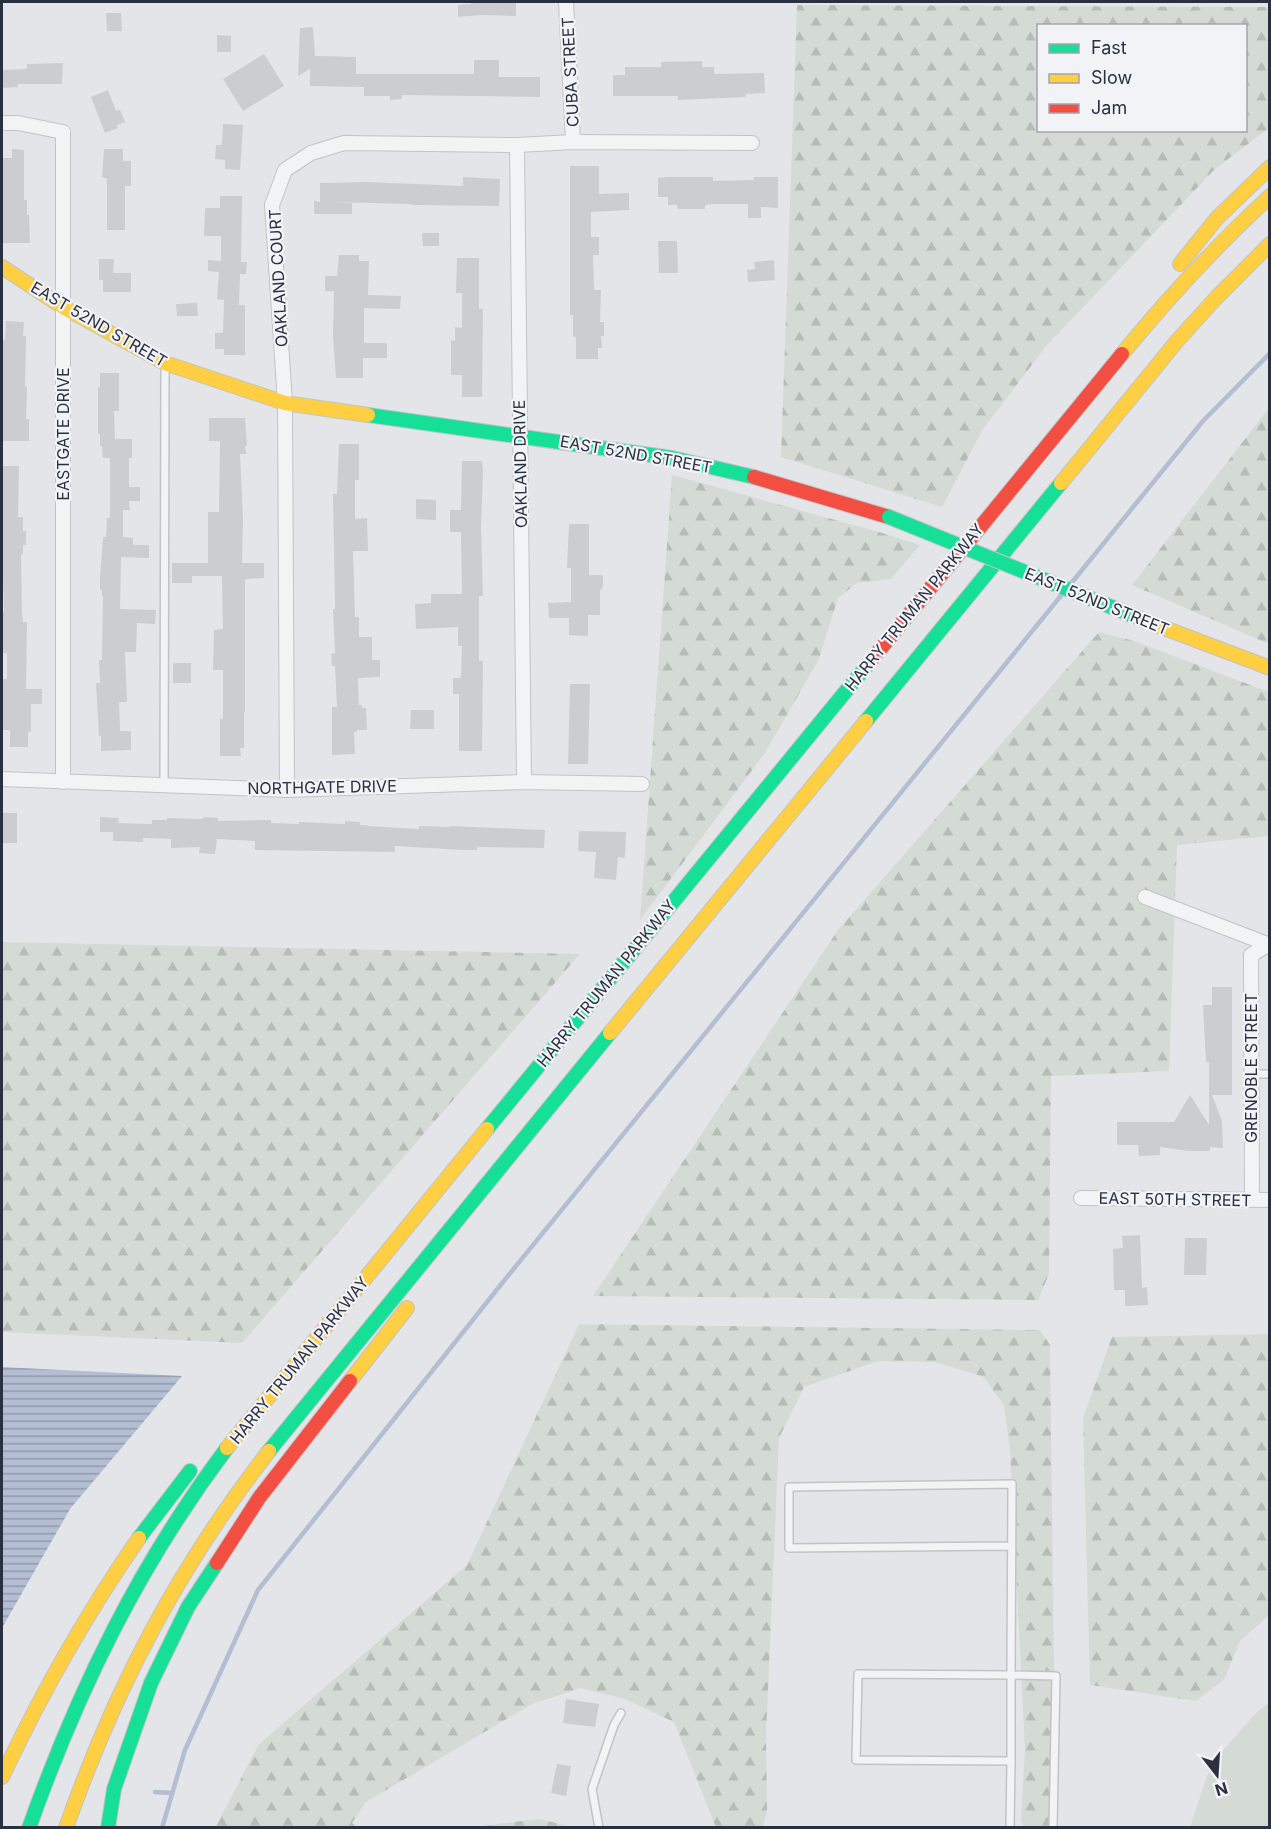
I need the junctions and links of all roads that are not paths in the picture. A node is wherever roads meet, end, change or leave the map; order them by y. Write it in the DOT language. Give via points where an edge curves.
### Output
graph roads {
  1 [pos="566,2"];
  2 [pos="2,123"];
  3 [pos="573,142"];
  4 [pos="752,143"];
  5 [pos="517,145"];
  6 [pos="1269,167"];
  7 [pos="1269,196"];
  8 [pos="1269,244"];
  9 [pos="2,267"];
  10 [pos="1174,272"];
  11 [pos="1159,290"];
  12 [pos="63,307"];
  13 [pos="165,363"];
  14 [pos="1109,370"];
  15 [pos="285,403"];
  16 [pos="520,435"];
  17 [pos="1269,669"];
  18 [pos="2,779"];
  19 [pos="63,782"];
  20 [pos="524,782"];
  21 [pos="642,784"];
  22 [pos="164,786"];
  23 [pos="287,790"];
  24 [pos="746,868"];
  25 [pos="1145,897"];
  26 [pos="1269,945"];
  27 [pos="1251,1074"];
  28 [pos="1269,1074"];
  29 [pos="1081,1198"];
  30 [pos="1252,1199"];
  31 [pos="1269,1200"];
  32 [pos="471,1226"];
  33 [pos="413,1301"];
  34 [pos="325,1326"];
  35 [pos="1010,1546"];
  36 [pos="1011,1675"];
  37 [pos="621,1713"];
  38 [pos="1011,1761"];
  39 [pos="2,1777"];
  40 [pos="29,1827"];
  41 [pos="66,1827"];
  42 [pos="108,1827"];
  43 [pos="599,1827"];
  44 [pos="1010,1827"];
  45 [pos="1053,1827"];
  1 -- 3 [label="street, CUBA STREET"];
  2 -- 12 [label="street, EASTGATE DRIVE" via="63,132"];
  3 -- 4 [label="street, OAKLAND COURT"];
  3 -- 5 [label="street, OAKLAND COURT"];
  5 -- 15 [label="street, OAKLAND COURT" via="344,143 311,153 285,170 272,205"];
  5 -- 16 [label="street, OAKLAND DRIVE"];
  6 -- 10 [label="main road" via="1217,218"];
  7 -- 14 [label="main road, HARRY TRUMAN PARKWAY" via="1190,274"];
  8 -- 24 [label="main road, HARRY TRUMAN PARKWAY" via="1177,341"];
  9 -- 12 [label="main road, EAST 52ND STREET"];
  11 -- 14 [label="main road"];
  12 -- 13 [label="main road, EAST 52ND STREET"];
  12 -- 19 [label="street, EASTGATE DRIVE"];
  13 -- 15 [label="main road, EAST 52ND STREET"];
  13 -- 22 [label="lane"];
  14 -- 34 [label="main road, HARRY TRUMAN PARKWAY"];
  15 -- 16 [label="main road, EAST 52ND STREET"];
  15 -- 23 [label="street, OAKLAND COURT"];
  16 -- 17 [label="main road, EAST 52ND STREET, bridge" via="672,458 777,483 889,517"];
  16 -- 20 [label="street, OAKLAND DRIVE"];
  18 -- 19 [label="street, NORTHGATE DRIVE"];
  19 -- 22 [label="street, NORTHGATE DRIVE"];
  20 -- 21 [label="street, NORTHGATE DRIVE"];
  20 -- 23 [label="street, NORTHGATE DRIVE"];
  22 -- 23 [label="street, NORTHGATE DRIVE"];
  24 -- 32 [label="main road"];
  24 -- 41 [label="main road, HARRY TRUMAN PARKWAY" via="238,1492 192,1559 147,1638 97,1744"];
  25 -- 26 [label="street"];
  26 -- 27 [label="street, GRENOBLE STREET" via="1251,955"];
  27 -- 28 [label="lane"];
  27 -- 30 [label="street, GRENOBLE STREET"];
  29 -- 30 [label="street, EAST 50TH STREET"];
  30 -- 31 [label="street, EAST 50TH STREET"];
  33 -- 42 [label="main road" via="259,1498 188,1607 151,1683 114,1789"];
  34 -- 39 [label="main road" via="201,1460 155,1516 61,1662"];
  34 -- 40 [label="main road, HARRY TRUMAN PARKWAY" via="209,1472 145,1570 89,1676"];
  35 -- 35 [label="lane" via="789,1548 789,1487 1011,1484"];
  35 -- 36 [label="lane"];
  36 -- 38 [label="lane"];
  36 -- 38 [label="lane" via="858,1674 856,1760"];
  36 -- 45 [label="lane" via="1056,1676"];
  37 -- 43 [label="lane" via="592,1789"];
  38 -- 44 [label="lane"];
}
